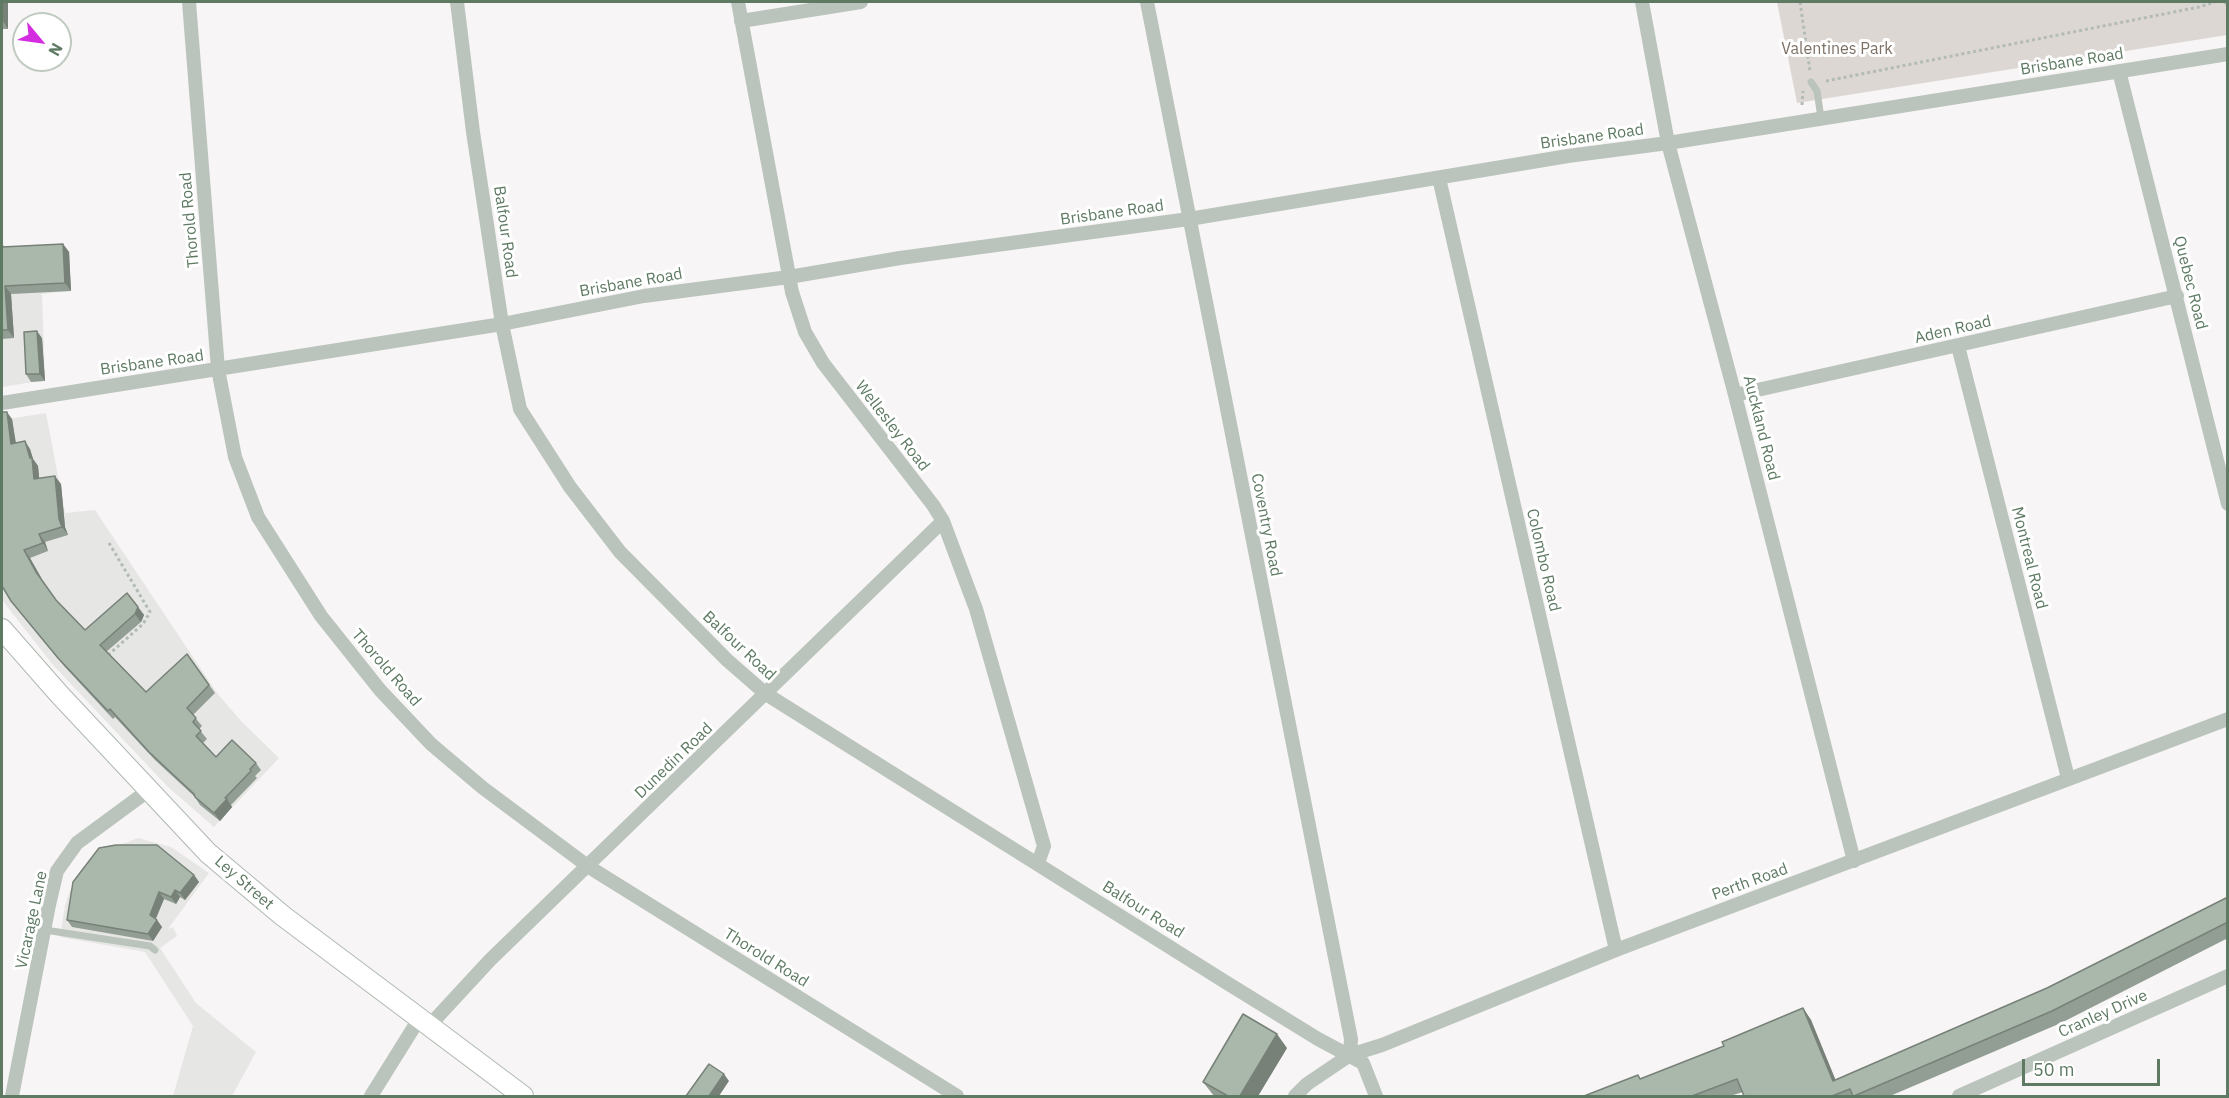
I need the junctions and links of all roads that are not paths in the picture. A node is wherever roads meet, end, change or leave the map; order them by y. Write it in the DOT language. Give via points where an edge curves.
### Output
graph roads {
  1 [pos="189,2"];
  2 [pos="457,2"];
  3 [pos="738,2"];
  4 [pos="861,2"];
  5 [pos="1147,2"];
  6 [pos="1642,2"];
  7 [pos="741,21"];
  8 [pos="2228,54"];
  9 [pos="2119,71"];
  10 [pos="1812,82"];
  11 [pos="1821,118"];
  12 [pos="1668,142"];
  13 [pos="1439,178"];
  14 [pos="1189,219"];
  15 [pos="789,277"];
  16 [pos="2177,296"];
  17 [pos="502,324"];
  18 [pos="1958,346"];
  19 [pos="218,369"];
  20 [pos="1735,394"];
  21 [pos="2,403"];
  22 [pos="2228,504"];
  23 [pos="944,521"];
  24 [pos="2,629"];
  25 [pos="766,694"];
  26 [pos="2228,719"];
  27 [pos="2068,778"];
  28 [pos="149,790"];
  29 [pos="1854,861"];
  30 [pos="1038,863"];
  31 [pos="589,867"];
  32 [pos="45,930"];
  33 [pos="155,950"];
  34 [pos="1616,950"];
  35 [pos="2228,976"];
  36 [pos="424,1022"];
  37 [pos="1350,1055"];
  38 [pos="12,1096"];
  39 [pos="371,1096"];
  40 [pos="523,1096"];
  41 [pos="957,1096"];
  42 [pos="1294,1096"];
  43 [pos="1376,1096"];
  44 [pos="1959,1096"];
  1 -- 19 [label="street, Thorold Road"];
  2 -- 17 [label="street, Balfour Road"];
  3 -- 7 [label="street, Wellesley Road"];
  4 -- 7 [label="street"];
  5 -- 14 [label="street, Coventry Road"];
  6 -- 12 [label="street, Auckland Road"];
  7 -- 15 [label="street, Wellesley Road"];
  8 -- 9 [label="street, Brisbane Road"];
  9 -- 11 [label="street, Brisbane Road"];
  9 -- 16 [label="street, Quebec Road"];
  10 -- 11 [label="lane"];
  11 -- 12 [label="street, Brisbane Road"];
  12 -- 13 [label="street, Brisbane Road"];
  12 -- 20 [label="street, Auckland Road"];
  13 -- 14 [label="street, Brisbane Road"];
  13 -- 34 [label="street, Colombo Road"];
  14 -- 15 [label="street, Brisbane Road"];
  14 -- 37 [label="street, Coventry Road" via="1351,1039"];
  15 -- 17 [label="street, Brisbane Road" via="644,296"];
  15 -- 23 [label="street, Wellesley Road" via="806,332 823,363"];
  16 -- 18 [label="street, Aden Road"];
  16 -- 22 [label="street, Quebec Road"];
  17 -- 19 [label="street, Brisbane Road"];
  17 -- 25 [label="street, Balfour Road" via="520,409 570,488 620,552"];
  18 -- 20 [label="street, Aden Road"];
  18 -- 27 [label="street, Montreal Road"];
  19 -- 21 [label="street, Brisbane Road"];
  19 -- 31 [label="street, Thorold Road" via="235,458 258,517 321,616 380,690 431,744"];
  20 -- 29 [label="street, Auckland Road"];
  23 -- 25 [label="street, Dunedin Road"];
  23 -- 30 [label="street, Wellesley Road" via="976,609 1044,846"];
  24 -- 28 [label="street, Ley Street"];
  25 -- 30 [label="street, Balfour Road"];
  25 -- 31 [label="street, Dunedin Road"];
  26 -- 27 [label="street, Perth Road"];
  27 -- 29 [label="street, Perth Road"];
  28 -- 32 [label="street, Vicarage Lane" via="77,843 57,871"];
  28 -- 36 [label="street, Ley Street" via="208,853 283,916"];
  29 -- 34 [label="street, Perth Road"];
  30 -- 37 [label="street, Balfour Road" via="1318,1039"];
  31 -- 36 [label="street, Dunedin Road"];
  31 -- 41 [label="street, Thorold Road"];
  32 -- 33 [label="lane" via="150,946"];
  32 -- 38 [label="street, Vicarage Lane"];
  34 -- 37 [label="street, Perth Road"];
  35 -- 44 [label="street, Cranley Drive"];
  36 -- 39 [label="street, Dunedin Road"];
  36 -- 40 [label="street, Ley Street"];
  37 -- 42 [label="street, Perth Road"];
  37 -- 43 [label="street" via="1363,1063"];
}
